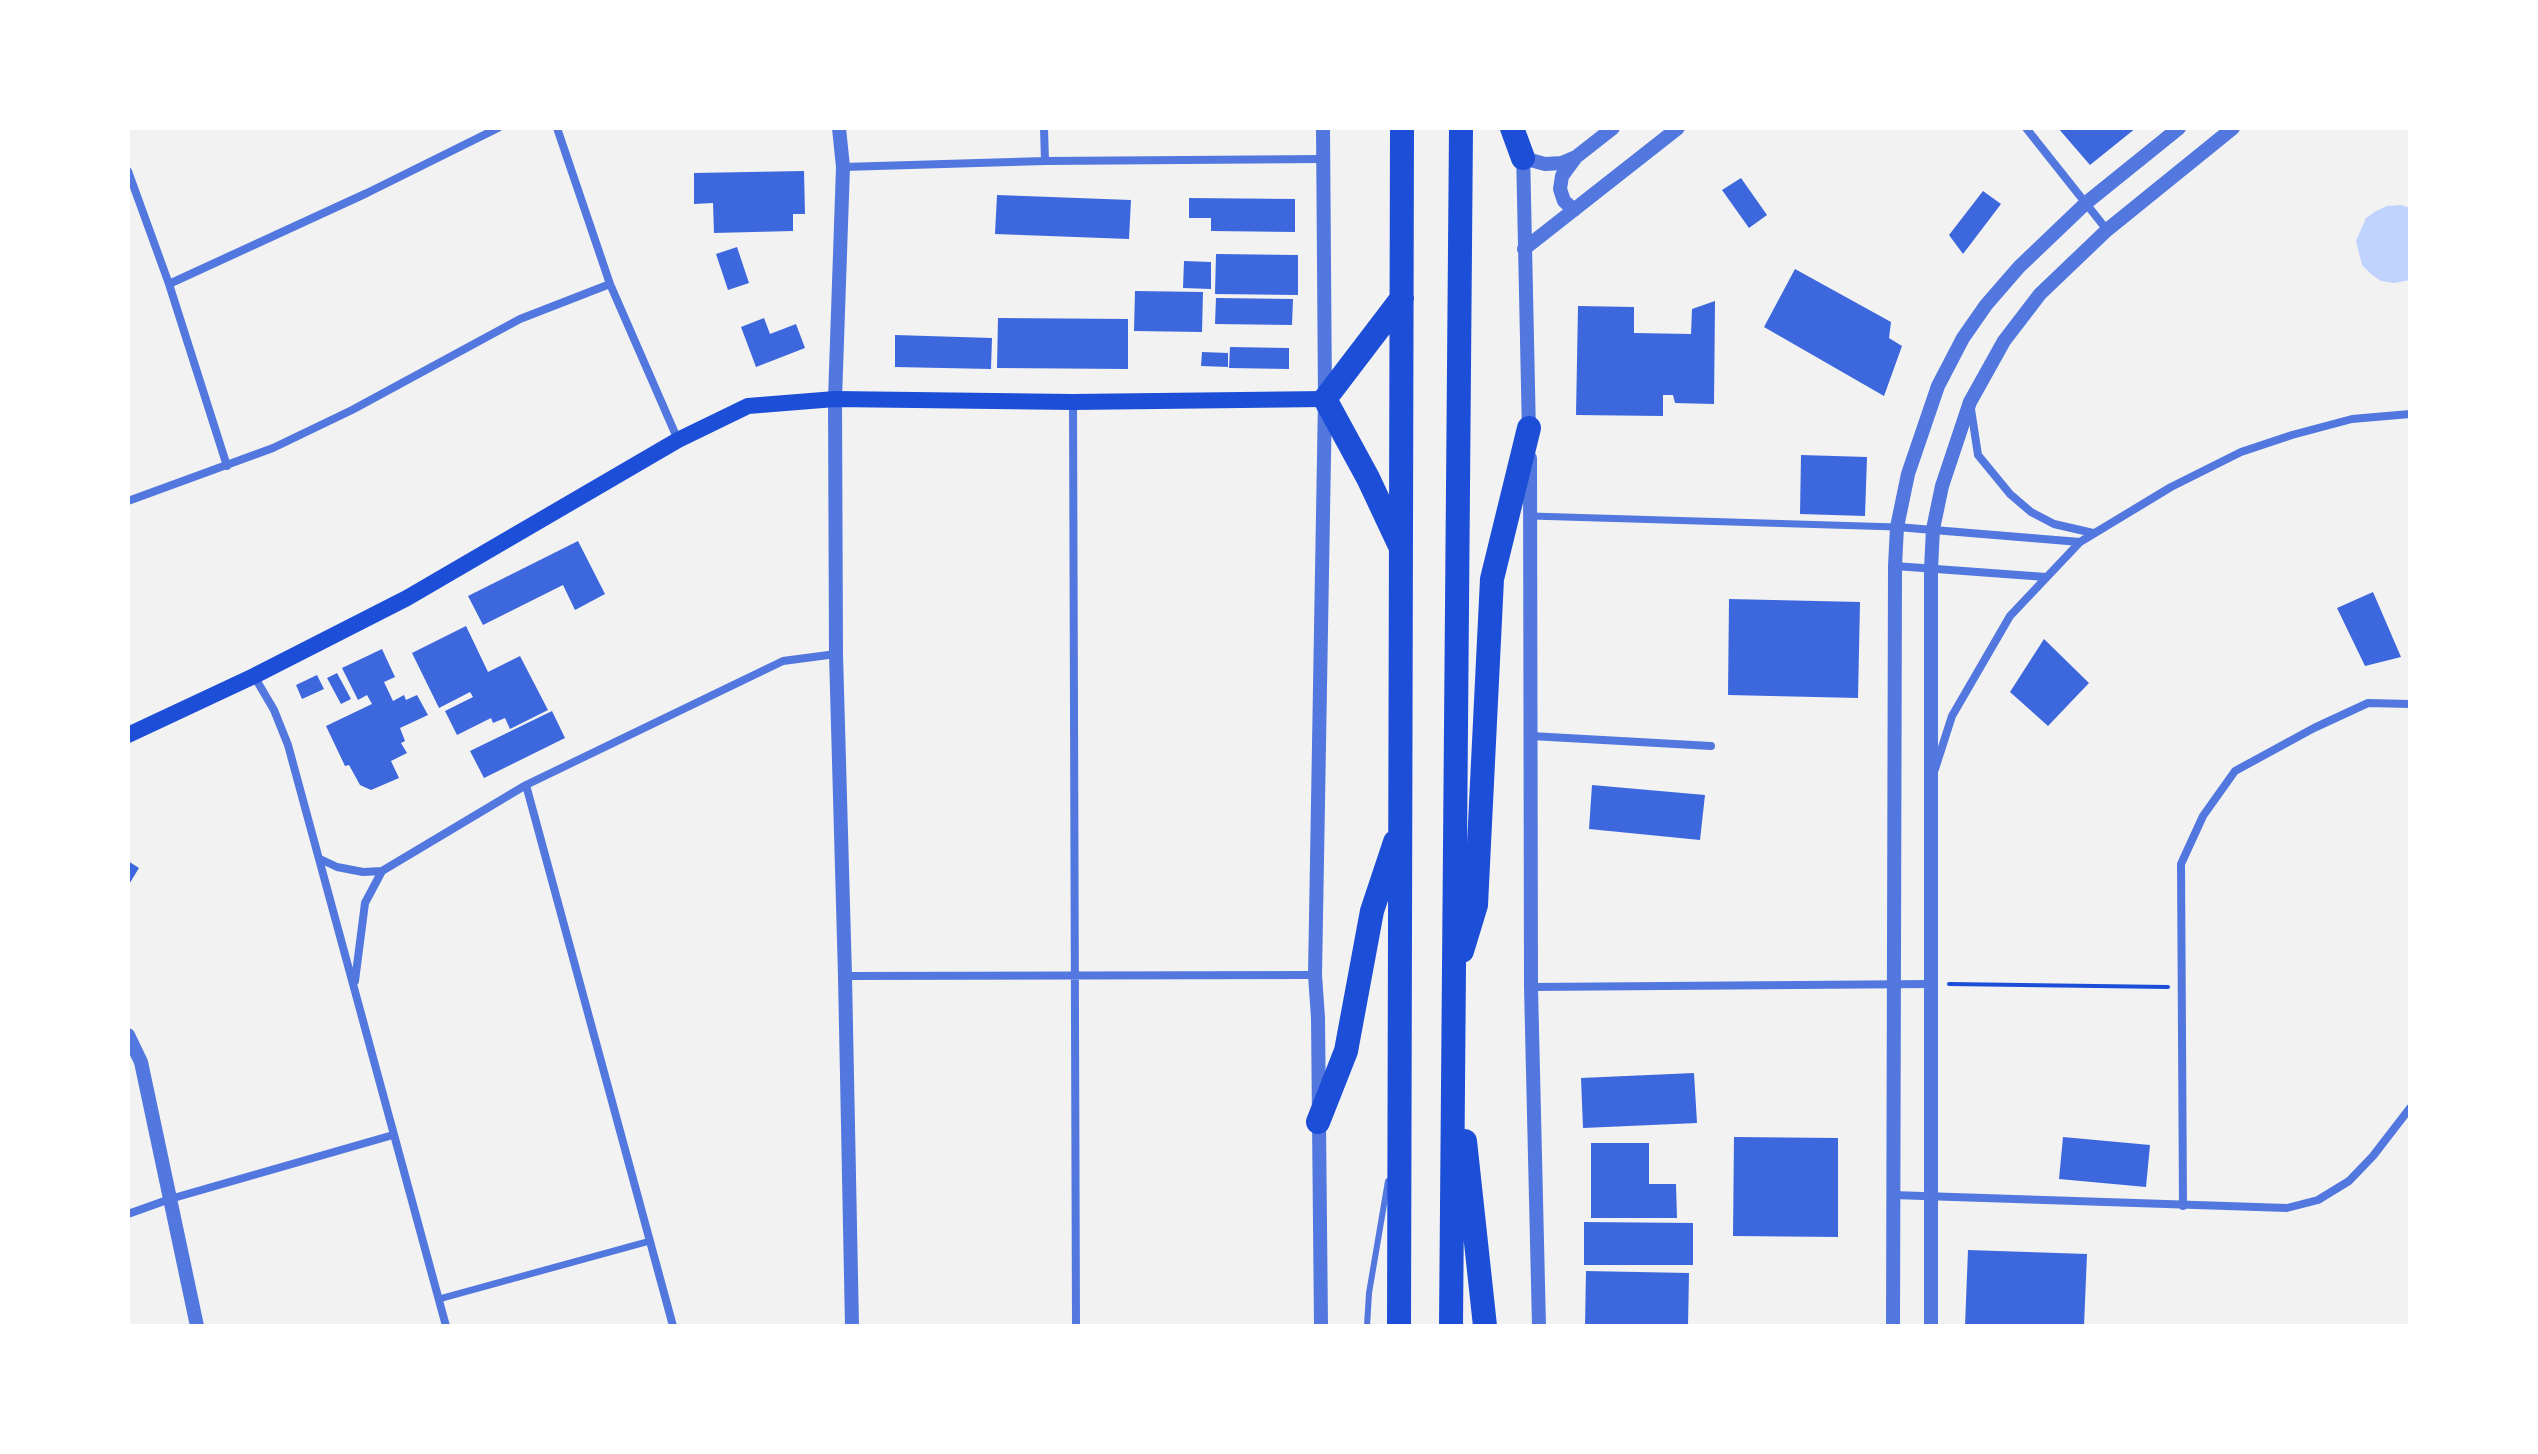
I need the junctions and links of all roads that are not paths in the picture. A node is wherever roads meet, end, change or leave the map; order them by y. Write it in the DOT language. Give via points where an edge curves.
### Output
graph roads {
  1 [pos="498,128"];
  2 [pos="557,128"];
  3 [pos="839,128"];
  4 [pos="1044,128"];
  5 [pos="1323,128"];
  6 [pos="1402,128"];
  7 [pos="1461,128"];
  8 [pos="1512,128"];
  9 [pos="1523,128"];
  10 [pos="1613,128"];
  11 [pos="1678,128"];
  12 [pos="2026,128"];
  13 [pos="2179,128"];
  14 [pos="2233,128"];
  15 [pos="1576,157"];
  16 [pos="1523,158"];
  17 [pos="1323,159"];
  18 [pos="1045,161"];
  19 [pos="843,167"];
  20 [pos="128,171"];
  21 [pos="2086,203"];
  22 [pos="1574,210"];
  23 [pos="2107,230"];
  24 [pos="1524,249"];
  25 [pos="169,284"];
  26 [pos="610,284"];
  27 [pos="1402,298"];
  28 [pos="835,399"];
  29 [pos="1325,399"];
  30 [pos="1073,402"];
  31 [pos="1970,402"];
  32 [pos="2410,414"];
  33 [pos="1529,428"];
  34 [pos="678,440"];
  35 [pos="227,466"];
  36 [pos="128,501"];
  37 [pos="1531,516"];
  38 [pos="1897,527"];
  39 [pos="1933,529"];
  40 [pos="2093,533"];
  41 [pos="2080,542"];
  42 [pos="1402,551"];
  43 [pos="1895,566"];
  44 [pos="1931,569"];
  45 [pos="2046,577"];
  46 [pos="836,654"];
  47 [pos="254,676"];
  48 [pos="2410,704"];
  49 [pos="128,734"];
  50 [pos="1531,736"];
  51 [pos="1711,746"];
  52 [pos="1931,784"];
  53 [pos="526,785"];
  54 [pos="1402,821"];
  55 [pos="320,859"];
  56 [pos="382,871"];
  57 [pos="1077,975"];
  58 [pos="1315,975"];
  59 [pos="845,976"];
  60 [pos="1453,980"];
  61 [pos="1931,984"];
  62 [pos="1894,985"];
  63 [pos="354,986"];
  64 [pos="1531,987"];
  65 [pos="1453,1024"];
  66 [pos="128,1035"];
  67 [pos="2410,1108"];
  68 [pos="1399,1119"];
  69 [pos="1318,1122"];
  70 [pos="393,1135"];
  71 [pos="1392,1162"];
  72 [pos="1389,1177"];
  73 [pos="1893,1195"];
  74 [pos="1931,1196"];
  75 [pos="170,1199"];
  76 [pos="2183,1206"];
  77 [pos="128,1214"];
  78 [pos="650,1241"];
  79 [pos="439,1299"];
  80 [pos="197,1326"];
  81 [pos="446,1326"];
  82 [pos="673,1326"];
  83 [pos="852,1326"];
  84 [pos="1076,1326"];
  85 [pos="1321,1326"];
  86 [pos="1367,1326"];
  87 [pos="1399,1326"];
  88 [pos="1451,1326"];
  89 [pos="1485,1326"];
  90 [pos="1539,1326"];
  91 [pos="1893,1326"];
  92 [pos="1931,1326"];
  1 -- 25 [label="street"];
  2 -- 26 [label="street"];
  3 -- 19 [label="street"];
  4 -- 18 [label="street"];
  5 -- 17 [label="street"];
  6 -- 27 [label="highway"];
  7 -- 60 [label="highway"];
  8 -- 16 [label="highway"];
  9 -- 16 [label="street"];
  10 -- 15 [label="street"];
  11 -- 22 [label="street"];
  12 -- 21 [label="street"];
  13 -- 21 [label="street"];
  14 -- 23 [label="street"];
  15 -- 16 [label="street" via="1545,164"];
  15 -- 22 [label="street" via="1562,176 1560,189"];
  16 -- 24 [label="street"];
  17 -- 18 [label="street"];
  17 -- 29 [label="street"];
  18 -- 19 [label="street"];
  19 -- 28 [label="street"];
  20 -- 25 [label="street"];
  21 -- 23 [label="street"];
  21 -- 38 [label="street" via="2019,267 1963,338 1924,425"];
  22 -- 24 [label="street"];
  23 -- 31 [label="street" via="2040,294 2004,341"];
  24 -- 33 [label="street"];
  25 -- 35 [label="street"];
  26 -- 34 [label="street"];
  26 -- 35 [label="street" via="520,319 352,410"];
  27 -- 29 [label="highway"];
  27 -- 42 [label="highway"];
  28 -- 30 [label="main road"];
  28 -- 34 [label="main road" via="748,406"];
  28 -- 46 [label="street"];
  29 -- 30 [label="main road"];
  29 -- 42 [label="highway"];
  29 -- 58 [label="street"];
  30 -- 57 [label="street"];
  31 -- 39 [label="street"];
  31 -- 40 [label="street" via="1978,455 2000,484 2031,512"];
  32 -- 40 [label="street" via="2352,419 2241,452"];
  33 -- 37 [label="street"];
  33 -- 60 [label="highway" via="1492,579 1476,905"];
  34 -- 47 [label="main road" via="407,598"];
  35 -- 36 [label="street"];
  37 -- 38 [label="street"];
  37 -- 50 [label="street"];
  38 -- 39 [label="street"];
  38 -- 43 [label="street"];
  39 -- 41 [label="street"];
  39 -- 44 [label="street"];
  40 -- 41 [label="street"];
  41 -- 45 [label="street"];
  42 -- 54 [label="highway"];
  43 -- 44 [label="street"];
  43 -- 62 [label="street"];
  44 -- 45 [label="street"];
  44 -- 52 [label="street"];
  45 -- 52 [label="street" via="2010,616 1952,716"];
  46 -- 53 [label="street" via="783,661"];
  46 -- 59 [label="street"];
  47 -- 49 [label="main road"];
  47 -- 55 [label="street" via="283,729"];
  48 -- 76 [label="street" via="2368,703 2235,771 2203,816 2181,864"];
  50 -- 51 [label="street"];
  50 -- 64 [label="street"];
  52 -- 61 [label="street"];
  53 -- 56 [label="street"];
  53 -- 78 [label="street"];
  54 -- 68 [label="highway"];
  54 -- 69 [label="highway" via="1372,911 1346,1051"];
  55 -- 56 [label="street" via="337,867"];
  55 -- 63 [label="street"];
  56 -- 63 [label="street" via="365,903"];
  57 -- 58 [label="street"];
  57 -- 59 [label="street"];
  57 -- 84 [label="street"];
  58 -- 69 [label="street"];
  59 -- 83 [label="street"];
  60 -- 65 [label="highway"];
  61 -- 62 [label="street"];
  61 -- 74 [label="street"];
  62 -- 64 [label="street"];
  62 -- 73 [label="street"];
  63 -- 70 [label="street"];
  64 -- 90 [label="street"];
  65 -- 88 [label="highway"];
  65 -- 89 [label="highway"];
  66 -- 75 [label="street" via="141,1062"];
  67 -- 76 [label="street" via="2349,1181 2318,1200 2287,1208"];
  68 -- 71 [label="lane"];
  68 -- 87 [label="highway"];
  69 -- 85 [label="street"];
  70 -- 75 [label="street"];
  70 -- 79 [label="street"];
  72 -- 86 [label="lane"];
  73 -- 74 [label="street"];
  73 -- 91 [label="street"];
  74 -- 76 [label="street"];
  74 -- 92 [label="street"];
  75 -- 77 [label="street"];
  75 -- 80 [label="street"];
  78 -- 79 [label="street"];
  78 -- 82 [label="street"];
  79 -- 81 [label="street"];
}
